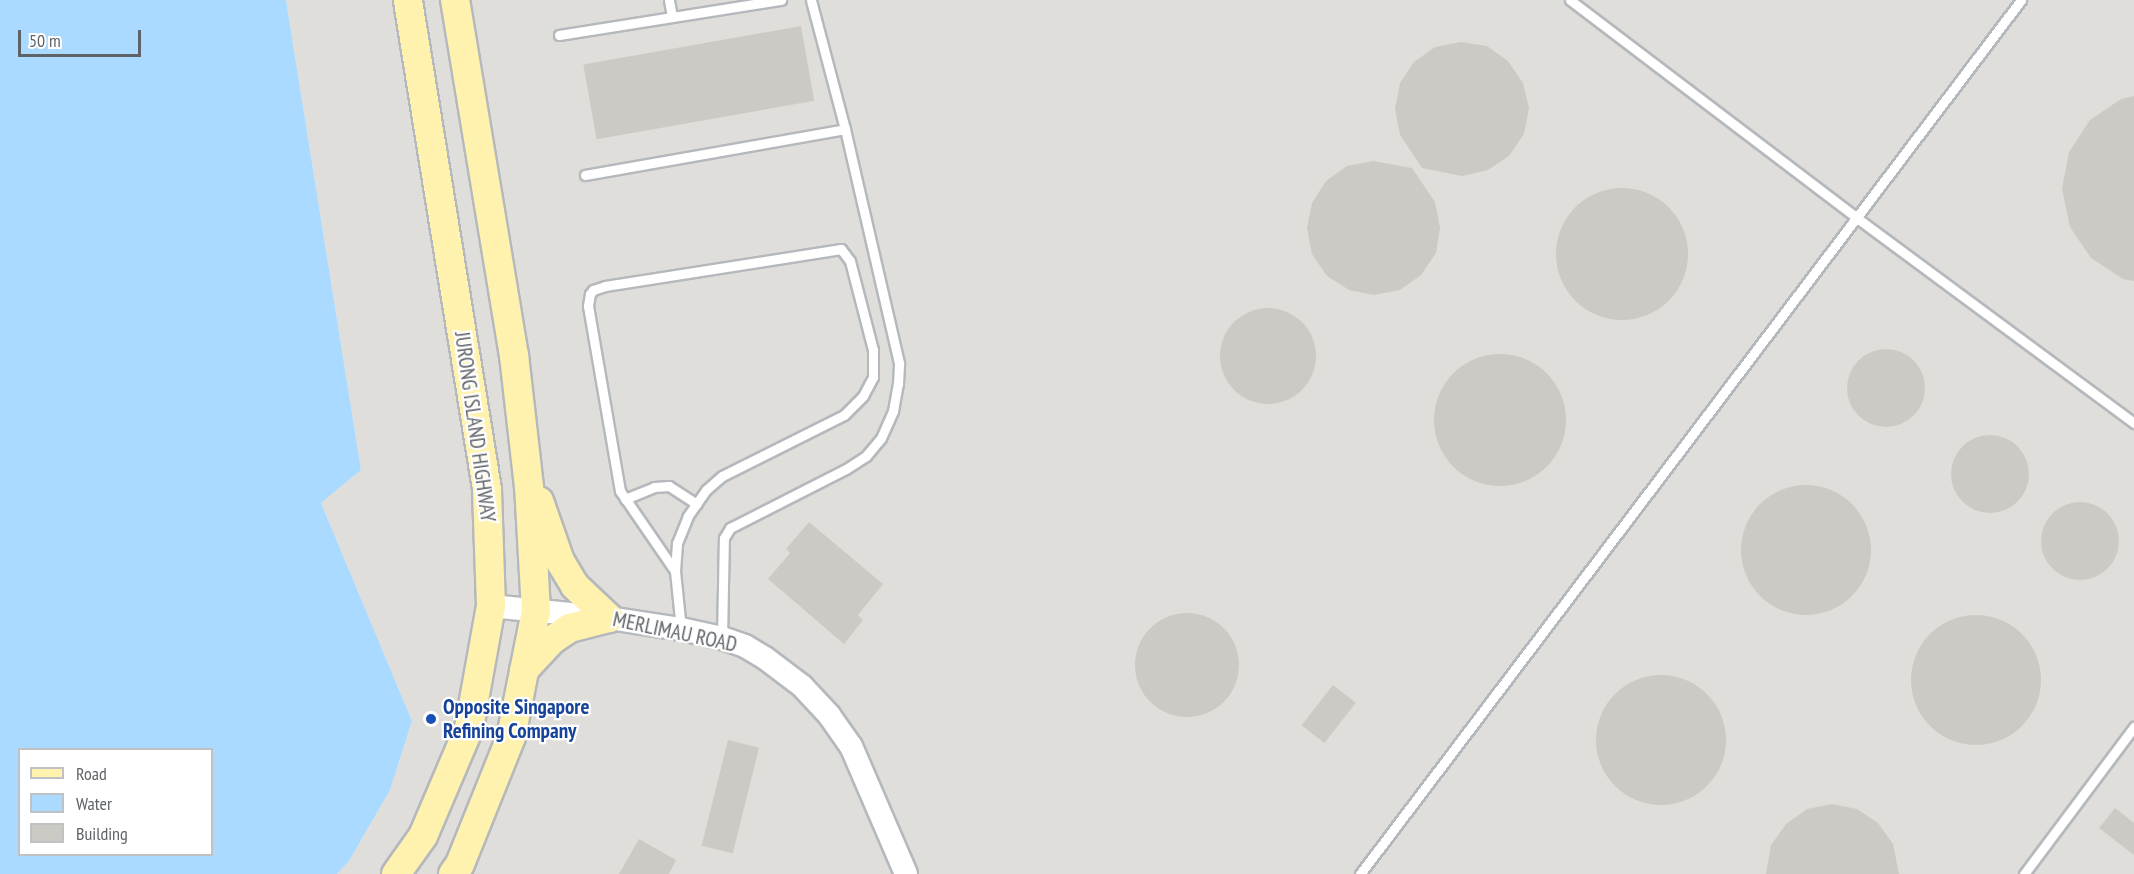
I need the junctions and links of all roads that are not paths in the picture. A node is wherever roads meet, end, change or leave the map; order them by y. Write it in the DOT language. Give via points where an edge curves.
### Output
graph roads {
  1 [pos="408,0"];
  2 [pos="455,0"];
  3 [pos="669,0"];
  4 [pos="781,0"];
  5 [pos="811,0"];
  6 [pos="1570,0"];
  7 [pos="2020,0"];
  8 [pos="672,17"];
  9 [pos="559,35"];
  10 [pos="845,129"];
  11 [pos="585,175"];
  12 [pos="1857,218"];
  13 [pos="2134,423"];
  14 [pos="528,467"];
  15 [pos="625,499"];
  16 [pos="531,504"];
  17 [pos="696,504"];
  18 [pos="488,508"];
  19 [pos="675,571"];
  20 [pos="490,606"];
  21 [pos="536,611"];
  22 [pos="609,618"];
  23 [pos="681,629"];
  24 [pos="722,638"];
  25 [pos="524,671"];
  26 [pos="2134,727"];
  27 [pos="396,874"];
  28 [pos="453,874"];
  29 [pos="906,874"];
  30 [pos="1360,874"];
  31 [pos="2024,874"];
  1 -- 18 [label="main road, JURONG ISLAND HIGHWAY"];
  2 -- 14 [label="main road, JURONG ISLAND HIGHWAY" via="514,356"];
  3 -- 8 [label="lane"];
  4 -- 8 [label="lane"];
  5 -- 10 [label="lane"];
  6 -- 12 [label="lane"];
  7 -- 12 [label="lane"];
  8 -- 9 [label="lane"];
  10 -- 11 [label="lane"];
  10 -- 24 [label="lane" via="899,363 893,411 881,438 866,456 730,528 724,538"];
  12 -- 13 [label="lane"];
  12 -- 30 [label="lane"];
  14 -- 16 [label="main road, JURONG ISLAND HIGHWAY"];
  14 -- 22 [label="main road" via="560,561 575,586"];
  15 -- 17 [label="lane" via="654,487 669,486"];
  15 -- 17 [label="lane" via="616,479 588,306 593,290 841,249 849,261 873,350 873,377 863,396 844,415 722,476"];
  15 -- 19 [label="lane"];
  16 -- 18 [label="main road" via="521,516 504,521"];
  16 -- 21 [label="main road, JURONG ISLAND HIGHWAY"];
  17 -- 19 [label="lane" via="677,543"];
  18 -- 20 [label="main road, JURONG ISLAND HIGHWAY"];
  19 -- 23 [label="lane"];
  20 -- 21 [label="street, MERLIMAU ROAD"];
  20 -- 27 [label="main road, JURONG ISLAND HIGHWAY" via="469,728 423,836"];
  21 -- 22 [label="street, MERLIMAU ROAD"];
  21 -- 25 [label="main road, JURONG ISLAND HIGHWAY"];
  22 -- 23 [label="street, MERLIMAU ROAD"];
  22 -- 25 [label="main road" via="570,628 552,640"];
  23 -- 24 [label="street, MERLIMAU ROAD"];
  24 -- 29 [label="street, MERLIMAU ROAD" via="765,658 802,686 829,715 851,746"];
  25 -- 28 [label="main road, JURONG ISLAND HIGHWAY" via="511,737"];
  26 -- 31 [label="lane"];
}
